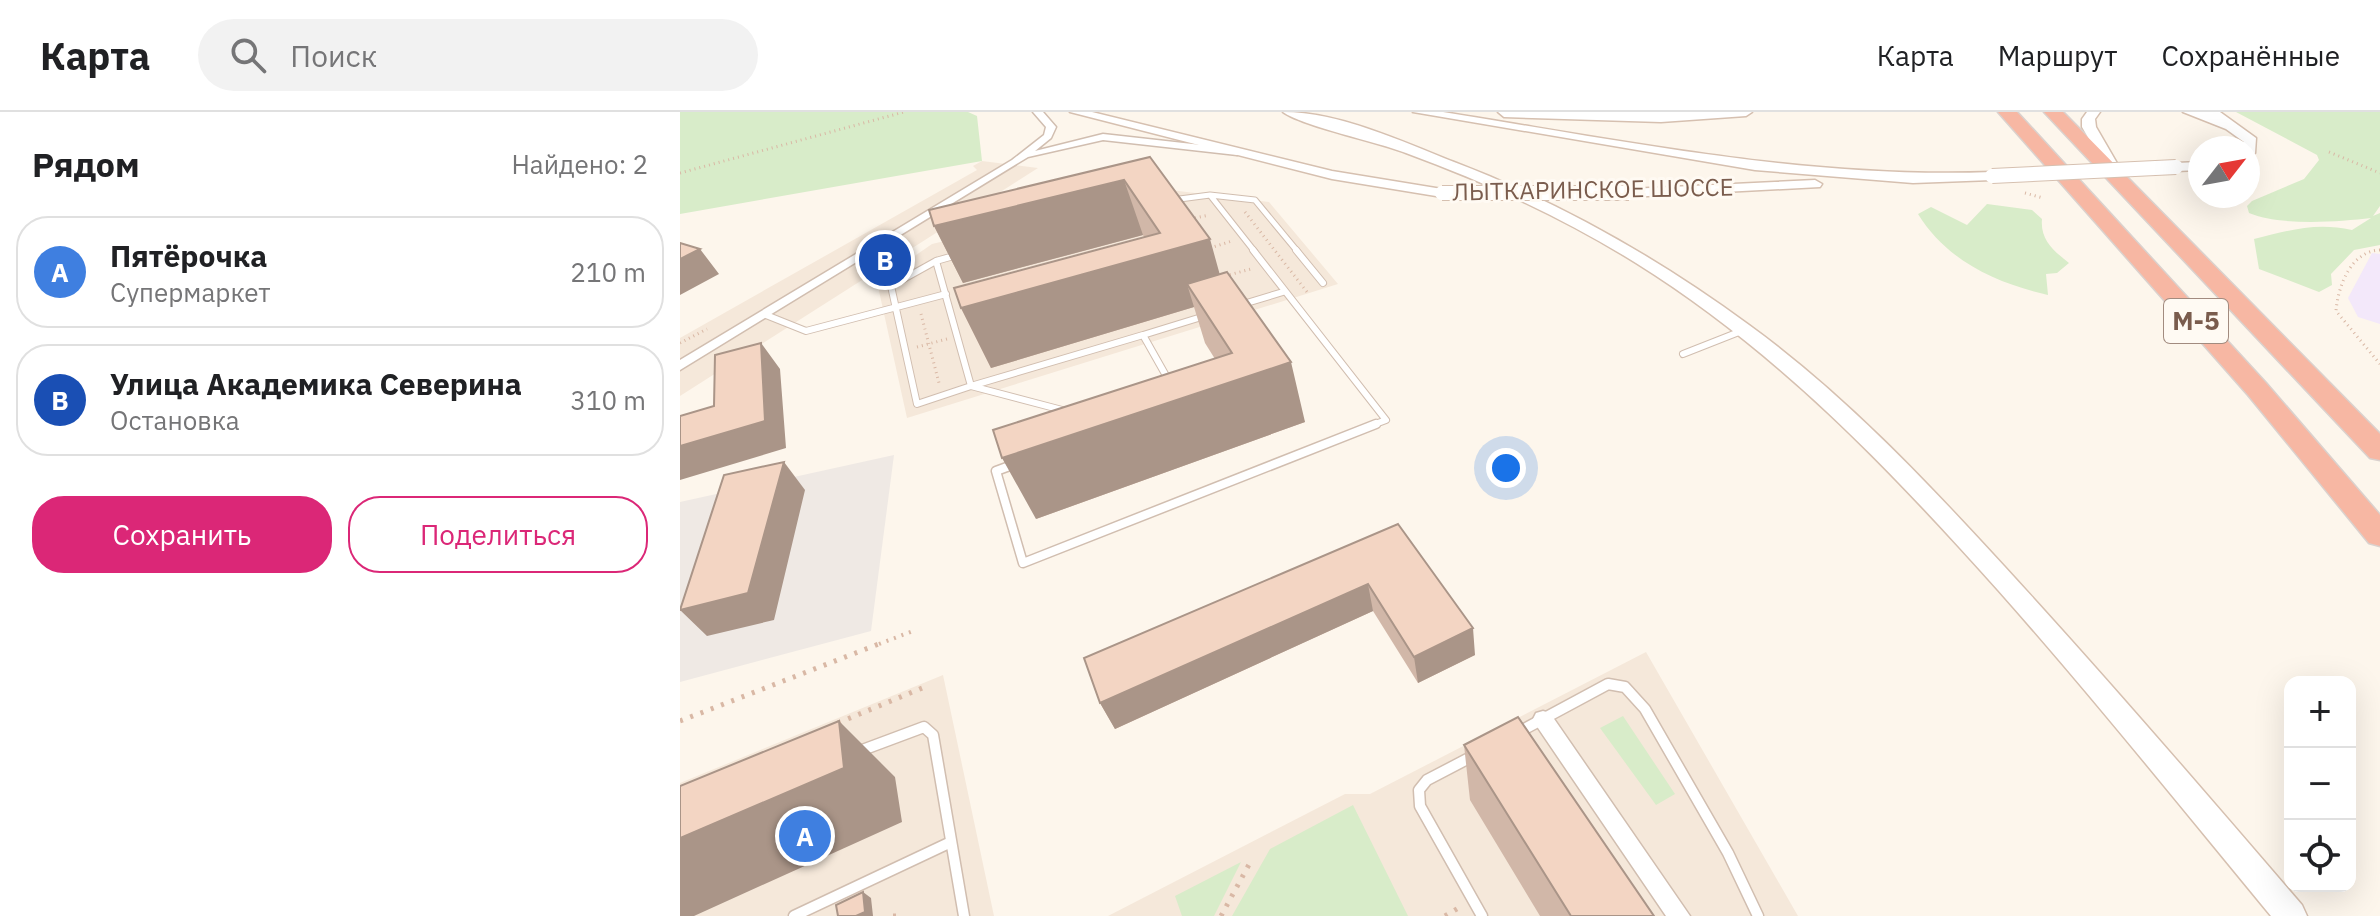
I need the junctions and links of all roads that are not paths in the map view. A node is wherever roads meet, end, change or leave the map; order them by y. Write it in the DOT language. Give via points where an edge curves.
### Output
graph roads {
  1 [pos="1038,112"];
  2 [pos="1076,112"];
  3 [pos="1289,112"];
  4 [pos="1419,112"];
  5 [pos="1489,112"];
  6 [pos="1746,112"];
  7 [pos="2007,112"];
  8 [pos="2053,112"];
  9 [pos="2094,112"];
  10 [pos="2189,112"];
  11 [pos="2212,112"];
  12 [pos="2244,134"];
  13 [pos="1245,154"];
  14 [pos="1016,162"];
  15 [pos="2188,166"];
  16 [pos="1927,178"];
  17 [pos="2118,178"];
  18 [pos="1210,195"];
  19 [pos="1157,204"];
  20 [pos="965,253"];
  21 [pos="936,260"];
  22 [pos="1323,283"];
  23 [pos="1283,292"];
  24 [pos="946,294"];
  25 [pos="895,307"];
  26 [pos="1227,309"];
  27 [pos="1213,313"];
  28 [pos="766,315"];
  29 [pos="1745,329"];
  30 [pos="1143,335"];
  31 [pos="1683,354"];
  32 [pos="680,366"];
  33 [pos="971,386"];
  34 [pos="1176,394"];
  35 [pos="1078,415"];
  36 [pos="2379,449"];
  37 [pos="1025,461"];
  38 [pos="2380,535"];
  39 [pos="1543,719"];
  40 [pos="1505,739"];
  41 [pos="1479,753"];
  42 [pos="838,759"];
  43 [pos="951,842"];
  44 [pos="794,916"];
  45 [pos="964,916"];
  46 [pos="1482,916"];
  47 [pos="1679,916"];
  48 [pos="1758,916"];
  49 [pos="2291,916"];
  1 -- 14 [label="street" via="1051,127 1048,136"];
  2 -- 13 [label="main road, ЛЫТКАРИНСКОЕ ШОССЕ"];
  3 -- 29 [label="main road" via="1393,143 1516,193 1640,259"];
  4 -- 16 [label="main road, ЛЫТКАРИНСКОЕ ШОССЕ" via="1755,166"];
  5 -- 6 [label="main road" via="1661,118"];
  7 -- 38 [label="highway, М-5" via="2257,389"];
  8 -- 17 [label="highway, М-5"];
  9 -- 17 [label="main road" via="2089,127"];
  10 -- 12 [label="main road"];
  11 -- 12 [label="main road"];
  13 -- 14 [label="street" via="1103,137"];
  13 -- 16 [label="main road, ЛЫТКАРИНСКОЕ ШОССЕ, bridge" via="1389,187 1442,193 1629,193"];
  14 -- 28 [label="street"];
  15 -- 16 [label="main road, ЛЫТКАРИНСКОЕ ШОССЕ, bridge"];
  17 -- 36 [label="highway, М-5"];
  18 -- 19 [label="lane"];
  18 -- 22 [label="lane" via="1255,200"];
  18 -- 23 [label="lane"];
  20 -- 21 [label="lane"];
  21 -- 24 [label="lane"];
  21 -- 25 [label="lane" via="891,286"];
  23 -- 26 [label="lane"];
  23 -- 37 [label="lane" via="1386,420 1023,563 996,471"];
  24 -- 25 [label="lane"];
  24 -- 33 [label="lane"];
  25 -- 28 [label="lane" via="806,331"];
  25 -- 33 [label="lane" via="917,404"];
  27 -- 30 [label="lane"];
  28 -- 32 [label="street"];
  29 -- 31 [label="lane"];
  29 -- 49 [label="main road" via="1908,477 2079,663"];
  30 -- 33 [label="lane"];
  30 -- 34 [label="lane"];
  33 -- 35 [label="lane"];
  39 -- 40 [label="lane"];
  39 -- 47 [label="street"];
  39 -- 48 [label="lane" via="1608,684 1629,688 1721,840"];
  41 -- 46 [label="lane" via="1427,780 1419,790 1420,806"];
  42 -- 43 [label="lane" via="924,727 933,735"];
  43 -- 44 [label="lane"];
  43 -- 45 [label="lane"];
}
